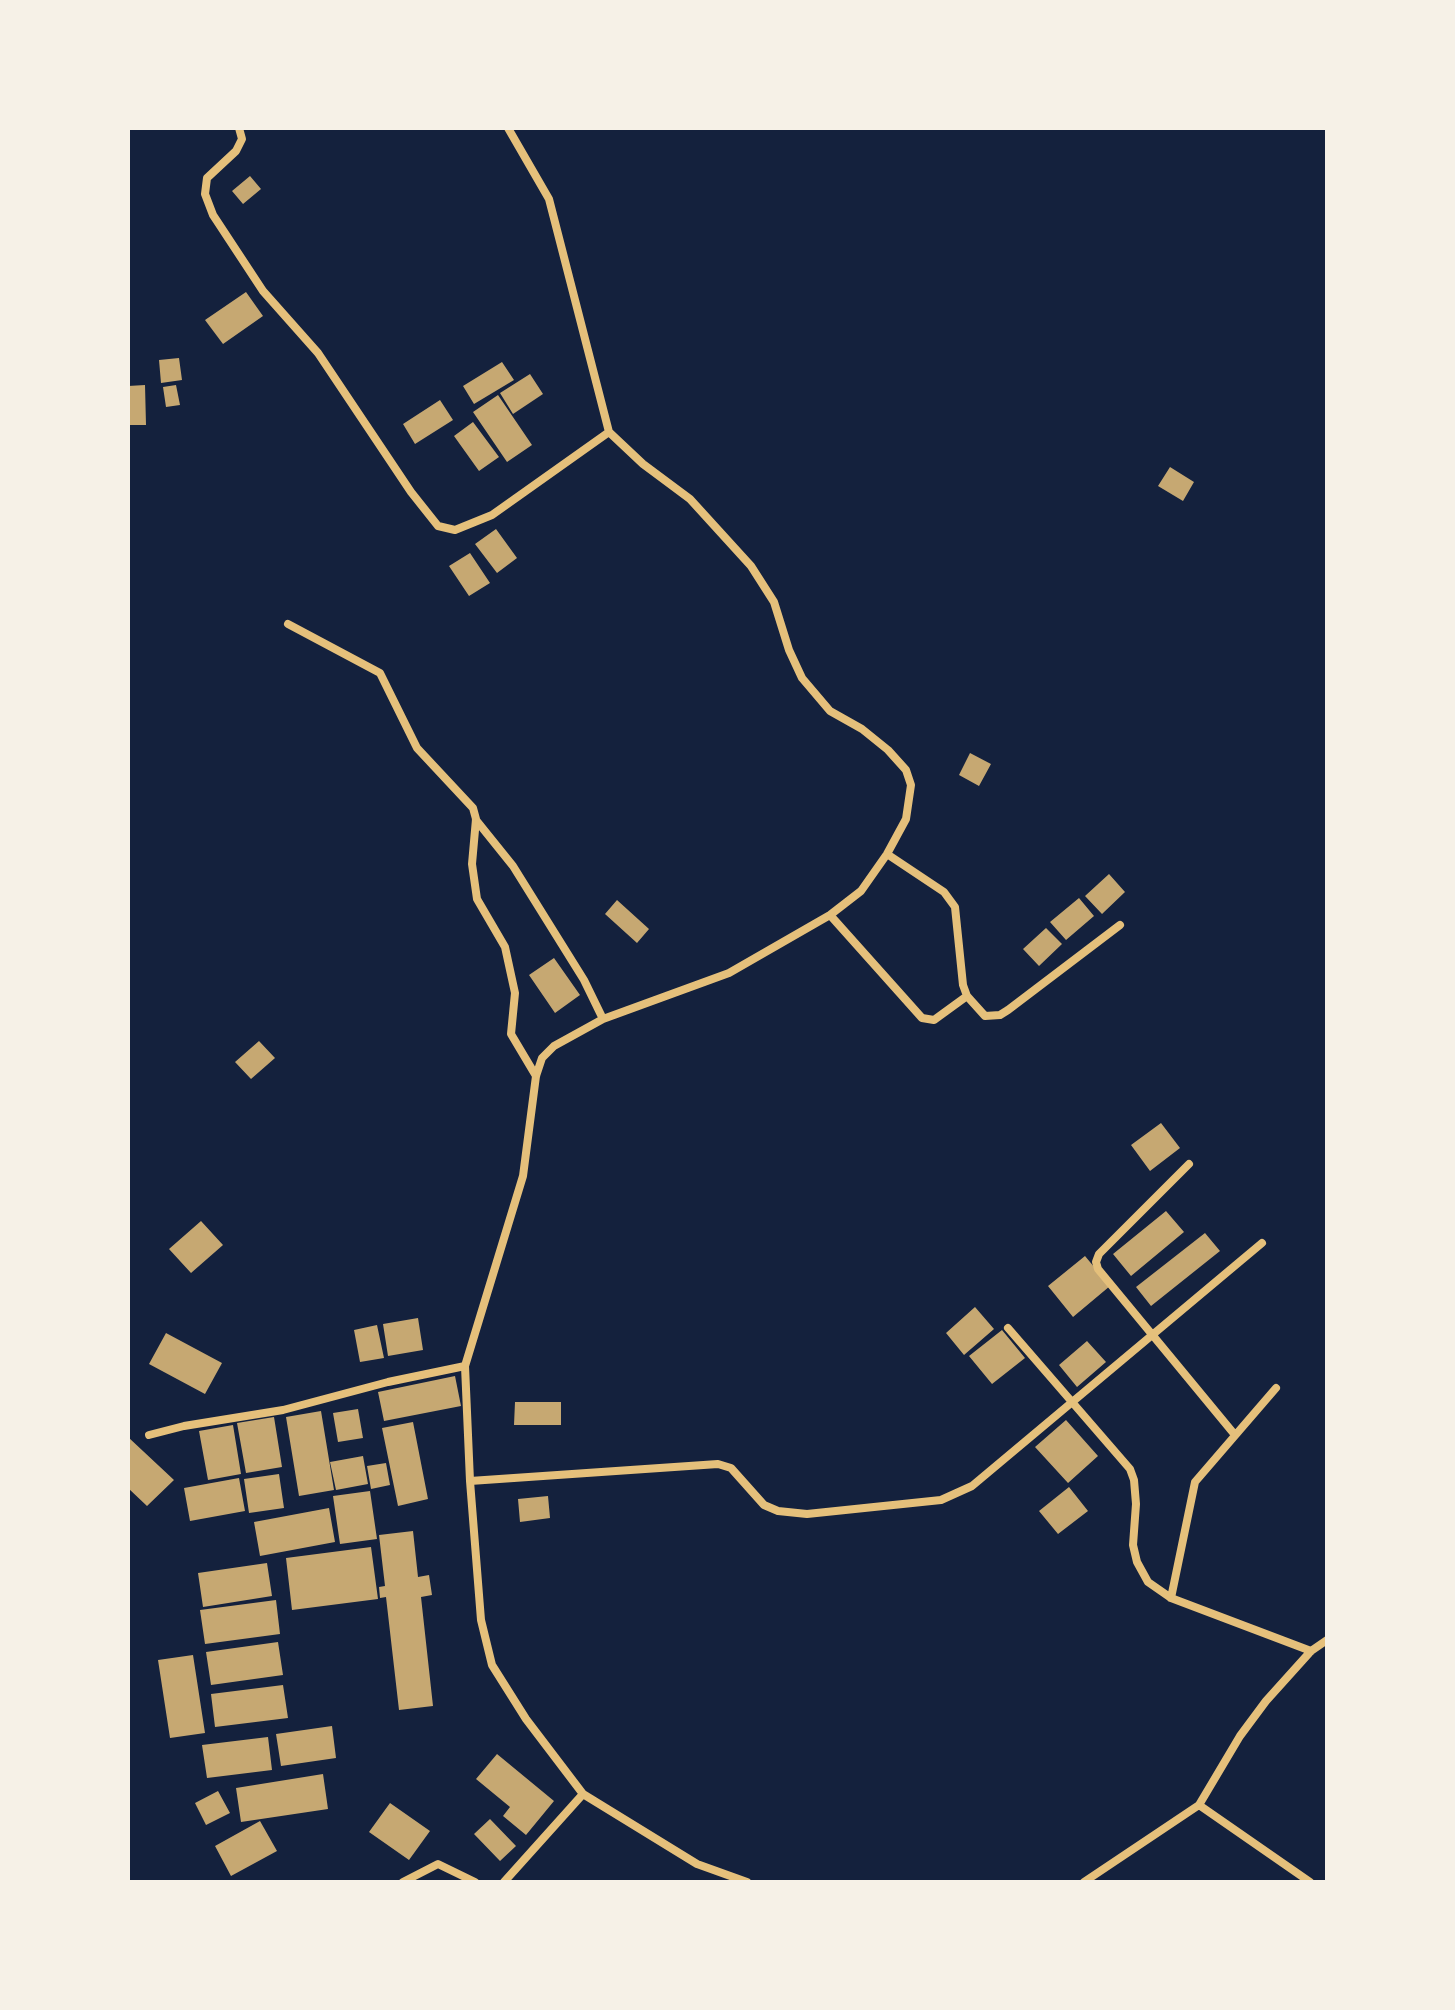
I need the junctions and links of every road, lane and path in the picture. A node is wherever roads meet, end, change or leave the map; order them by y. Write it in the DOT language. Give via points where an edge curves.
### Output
graph roads {
  1 [pos="239,128"];
  2 [pos="508,128"];
  3 [pos="609,432"];
  4 [pos="288,624"];
  5 [pos="476,819"];
  6 [pos="887,854"];
  7 [pos="830,915"];
  8 [pos="1120,925"];
  9 [pos="967,996"];
  10 [pos="603,1019"];
  11 [pos="536,1076"];
  12 [pos="1189,1164"];
  13 [pos="1262,1243"];
  14 [pos="1008,1328"];
  15 [pos="1153,1335"];
  16 [pos="465,1366"];
  17 [pos="1276,1388"];
  18 [pos="1072,1402"];
  19 [pos="149,1435"];
  20 [pos="1235,1435"];
  21 [pos="470,1481"];
  22 [pos="1171,1598"];
  23 [pos="1327,1640"];
  24 [pos="1311,1651"];
  25 [pos="583,1794"];
  26 [pos="1199,1805"];
  27 [pos="403,1882"];
  28 [pos="475,1882"];
  29 [pos="504,1882"];
  30 [pos="747,1882"];
  31 [pos="1084,1882"];
  32 [pos="1310,1882"];
  1 -- 3 [label="street" via="242,139 236,151 207,178 205,194 213,215 263,291 318,353 438,526 455,530 492,515"];
  2 -- 3 [label="street" via="549,199"];
  3 -- 6 [label="street" via="690,499 751,566 774,602 802,678 830,711 862,729 906,770 911,785 906,819"];
  4 -- 5 [label="street" via="380,673 417,748 466,798"];
  5 -- 10 [label="street" via="513,866"];
  5 -- 11 [label="street" via="472,864 477,899 505,947 516,1006 511,1034"];
  6 -- 7 [label="street" via="861,891"];
  6 -- 9 [label="street" via="944,892 955,907"];
  7 -- 9 [label="street" via="922,1018 934,1020"];
  7 -- 10 [label="street" via="729,973"];
  8 -- 9 [label="street" via="1000,1015 985,1016"];
  10 -- 11 [label="street" via="554,1046 542,1058"];
  11 -- 16 [label="street" via="523,1176"];
  12 -- 15 [label="street" via="1096,1262"];
  13 -- 15 [label="street"];
  14 -- 18 [label="street"];
  15 -- 18 [label="street"];
  15 -- 20 [label="street"];
  16 -- 19 [label="street" via="283,1410"];
  16 -- 21 [label="street"];
  17 -- 20 [label="street"];
  18 -- 21 [label="street" via="972,1486 941,1500 807,1514 778,1511 764,1505 731,1468 718,1464"];
  18 -- 22 [label="street" via="1130,1469 1137,1562 1148,1582"];
  20 -- 22 [label="street" via="1195,1482"];
  21 -- 25 [label="street" via="481,1620 492,1665"];
  22 -- 24 [label="street"];
  23 -- 24 [label="street"];
  24 -- 26 [label="street" via="1240,1736"];
  25 -- 29 [label="street"];
  25 -- 30 [label="street" via="697,1864"];
  26 -- 31 [label="street"];
  26 -- 32 [label="street"];
  27 -- 28 [label="street" via="438,1864"];
}
